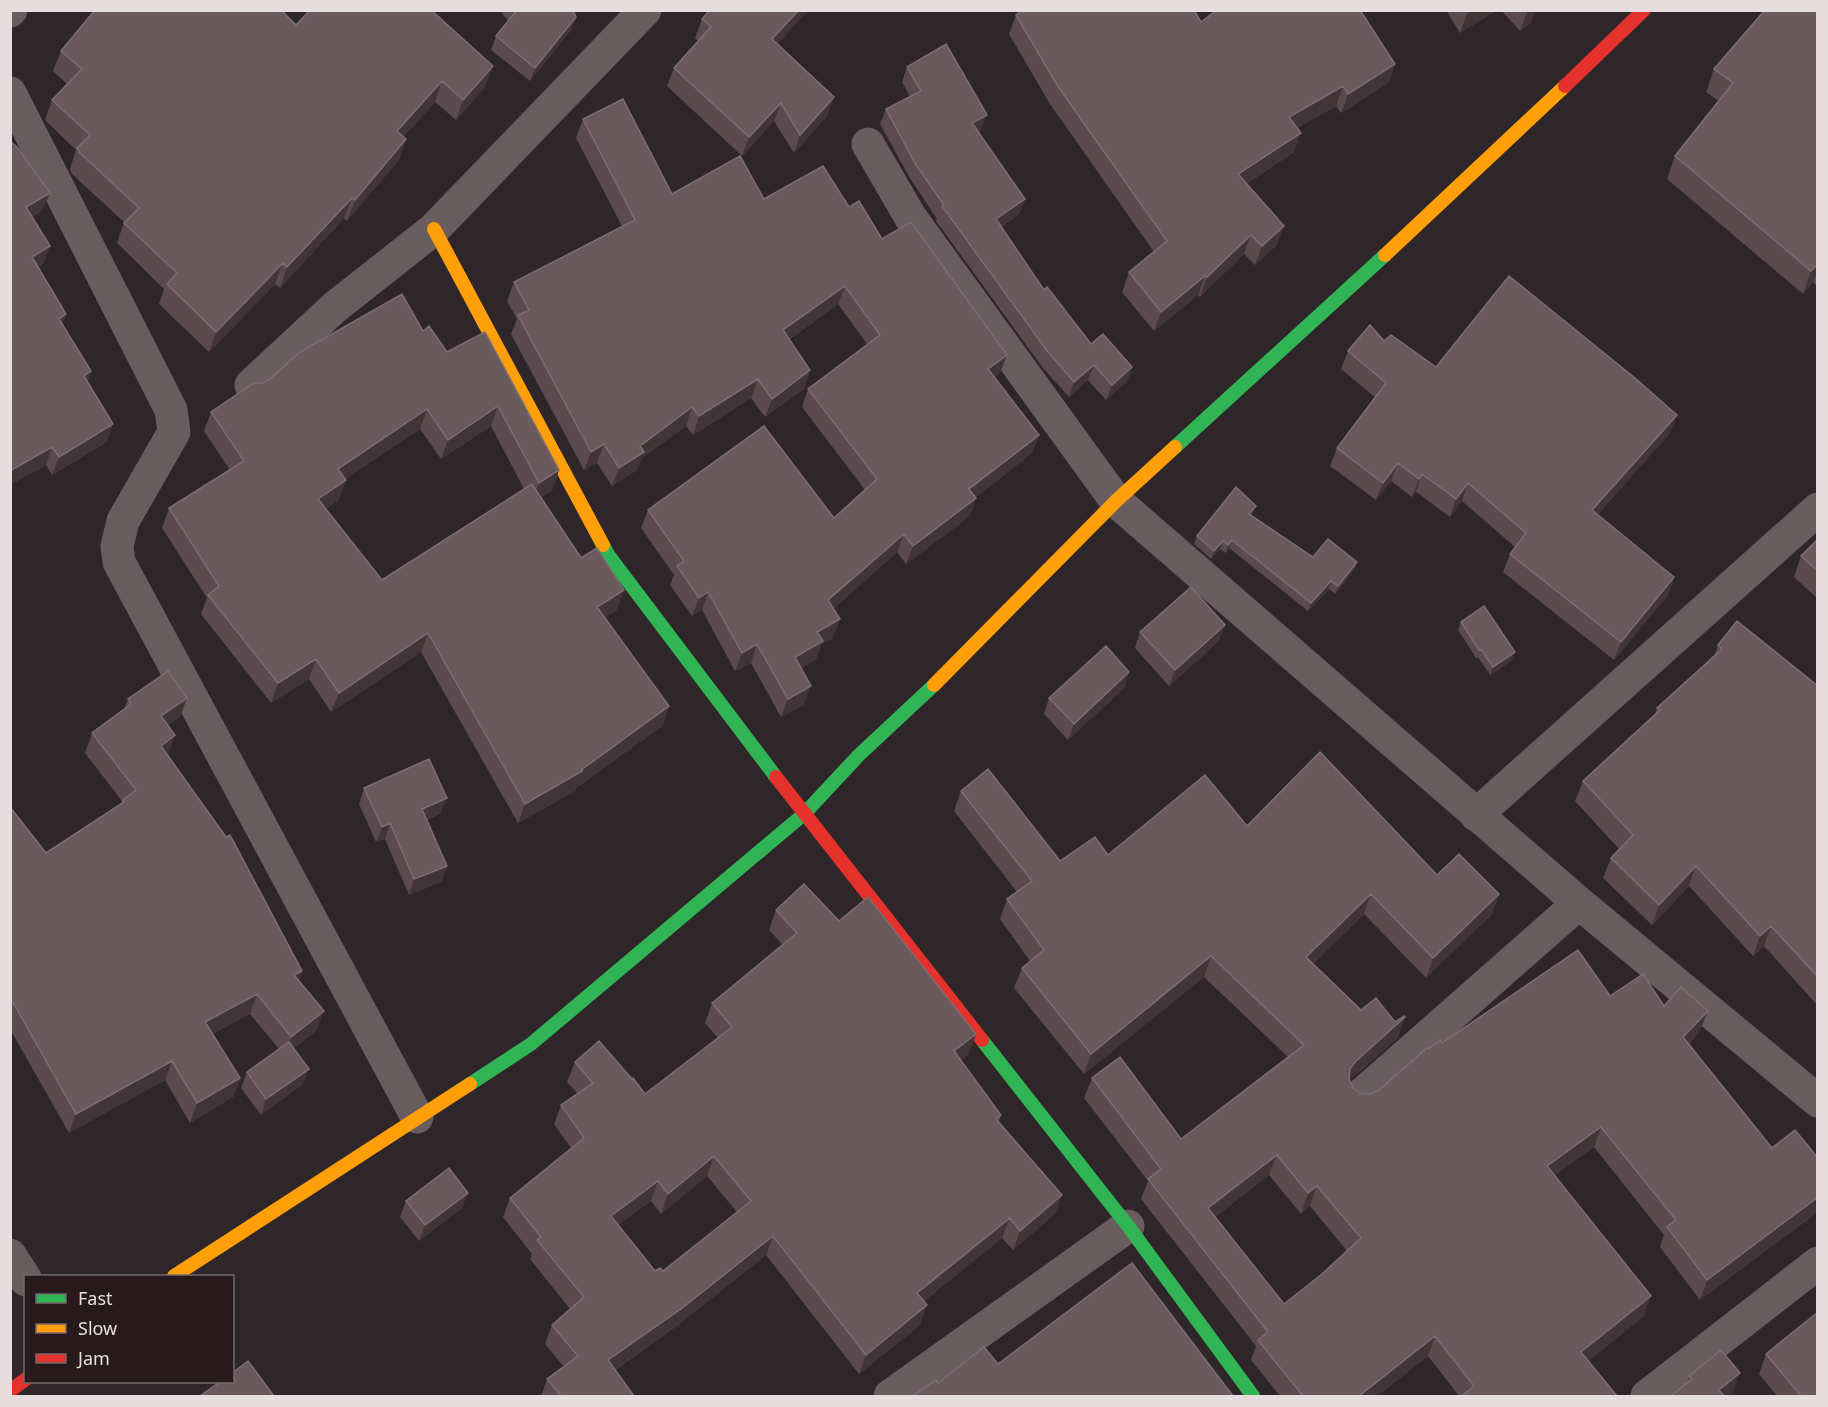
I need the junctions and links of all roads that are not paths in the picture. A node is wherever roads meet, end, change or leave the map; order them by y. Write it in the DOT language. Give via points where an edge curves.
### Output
graph roads {
  1 [pos="645,10"];
  2 [pos="1644,10"];
  3 [pos="10,93"];
  4 [pos="868,144"];
  5 [pos="434,229"];
  6 [pos="251,385"];
  7 [pos="1116,501"];
  8 [pos="1818,509"];
  9 [pos="804,814"];
  10 [pos="1476,815"];
  11 [pos="1579,903"];
  12 [pos="1814,1091"];
  13 [pos="1360,1096"];
  14 [pos="417,1117"];
  15 [pos="1128,1226"];
  16 [pos="10,1255"];
  17 [pos="1818,1263"];
  18 [pos="176,1275"];
  19 [pos="24,1277"];
  20 [pos="24,1380"];
  21 [pos="10,1391"];
  22 [pos="890,1396"];
  23 [pos="1253,1396"];
  24 [pos="1647,1396"];
  1 -- 5 [label="street"];
  2 -- 7 [label="main road" via="1467,180"];
  3 -- 14 [label="street" via="171,410 174,432 123,521 117,546 119,562"];
  4 -- 7 [label="street" via="911,218"];
  5 -- 6 [label="street" via="335,307"];
  5 -- 9 [label="main road" via="609,556"];
  7 -- 9 [label="main road"];
  7 -- 10 [label="street"];
  8 -- 10 [label="street"];
  9 -- 14 [label="main road" via="531,1044"];
  9 -- 15 [label="main road"];
  10 -- 11 [label="street"];
  11 -- 12 [label="street"];
  11 -- 13 [label="street"];
  14 -- 18 [label="main road"];
  15 -- 22 [label="street"];
  15 -- 23 [label="main road"];
  16 -- 19 [label="street"];
  17 -- 24 [label="street"];
  20 -- 21 [label="main road"];
}
